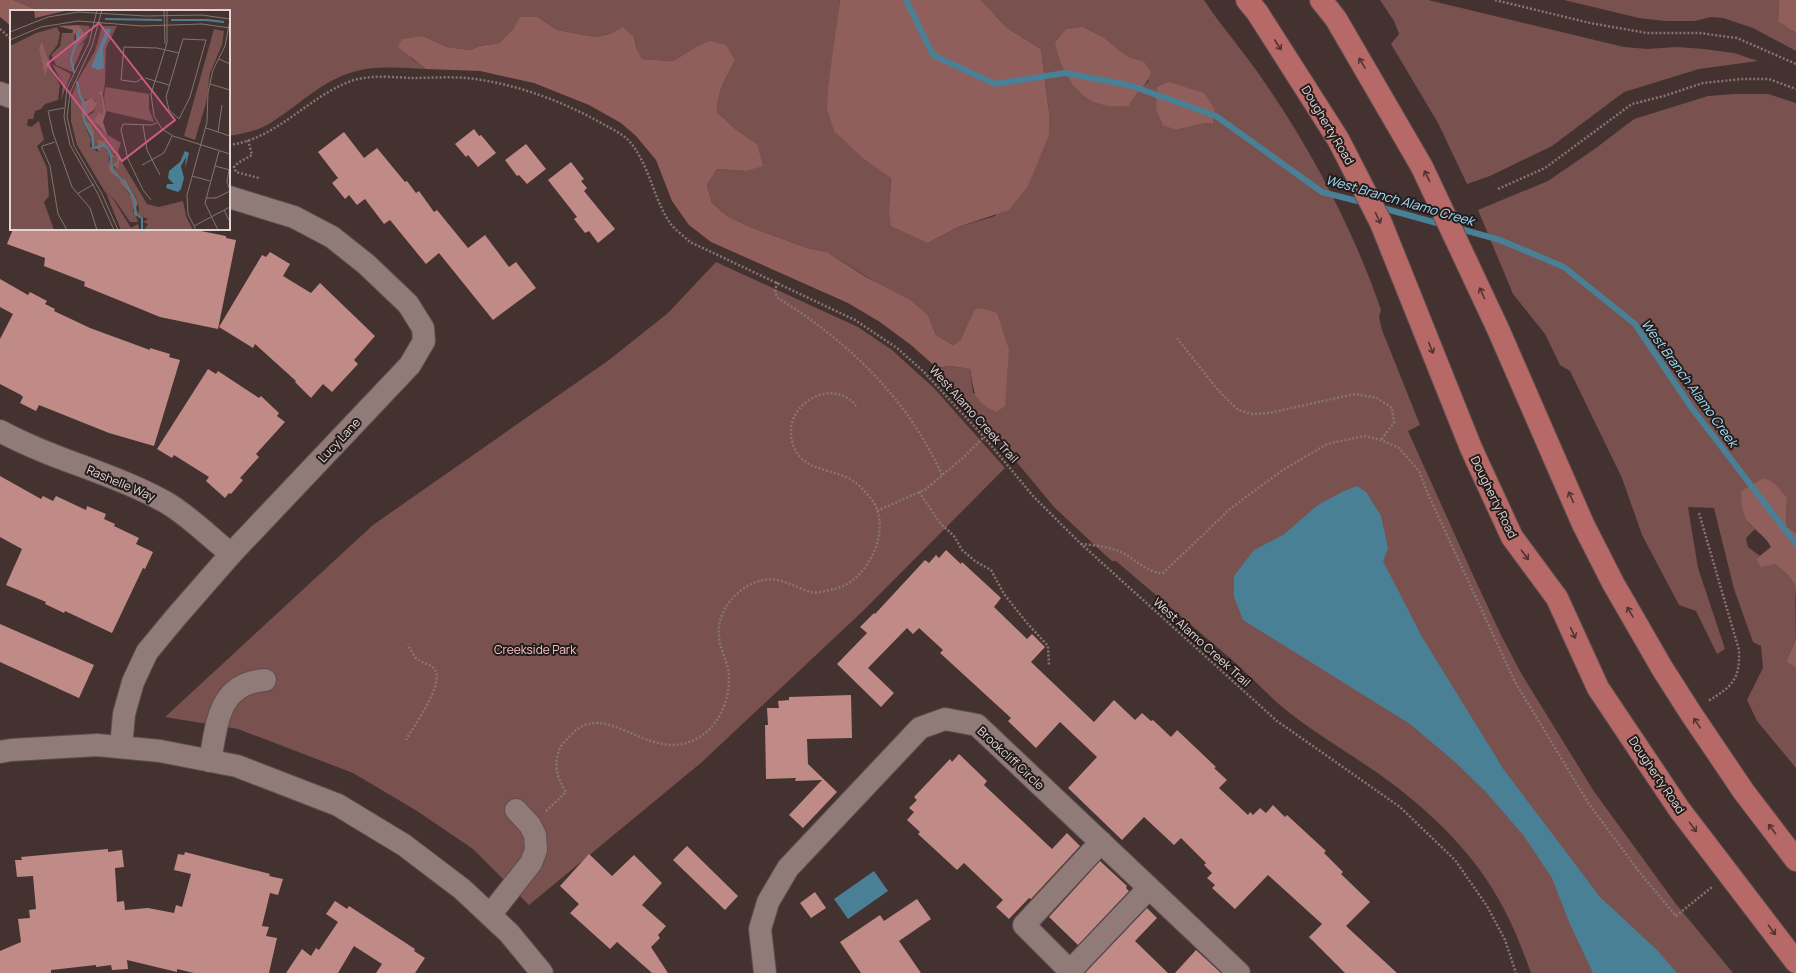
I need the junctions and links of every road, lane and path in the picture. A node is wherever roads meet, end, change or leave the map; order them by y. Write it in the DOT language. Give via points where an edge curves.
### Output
graph roads {
  1 [pos="1321,0"];
  2 [pos="1495,0"];
  3 [pos="1252,6"];
  4 [pos="0,30"];
  5 [pos="10,37"];
  6 [pos="1796,64"];
  7 [pos="1796,89"];
  8 [pos="0,93"];
  9 [pos="10,98"];
  10 [pos="248,140"];
  11 [pos="230,145"];
  12 [pos="259,178"];
  13 [pos="1498,189"];
  14 [pos="230,197"];
  15 [pos="777,282"];
  16 [pos="1177,338"];
  17 [pos="856,406"];
  18 [pos="0,431"];
  19 [pos="984,437"];
  20 [pos="1381,440"];
  21 [pos="942,475"];
  22 [pos="919,492"];
  23 [pos="878,511"];
  24 [pos="1699,513"];
  25 [pos="1080,544"];
  26 [pos="231,554"];
  27 [pos="408,644"];
  28 [pos="1049,665"];
  29 [pos="265,680"];
  30 [pos="1690,712"];
  31 [pos="406,740"];
  32 [pos="121,747"];
  33 [pos="0,752"];
  34 [pos="210,761"];
  35 [pos="523,817"];
  36 [pos="1101,842"];
  37 [pos="1796,860"];
  38 [pos="1729,874"];
  39 [pos="1149,888"];
  40 [pos="490,915"];
  41 [pos="1796,962"];
  42 [pos="542,973"];
  43 [pos="764,973"];
  44 [pos="1239,973"];
  45 [pos="1516,973"];
  30 -- 1 [label="main road, one-way" via="1647,642 1583,524 1498,329 1422,167 1336,19"];
  2 -- 6 [label="path" via="1590,23 1647,33 1699,33 1737,38"];
  3 -- 38 [label="main road, Dougherty Road, one-way" via="1338,139 1381,223 1470,448 1512,537 1557,598 1598,688 1679,809"];
  4 -- 5 [label="path"];
  7 -- 13 [label="path" via="1769,79 1742,79 1704,83 1632,104 1545,168"];
  8 -- 9 [label="street"];
  10 -- 11 [label="path, West Alamo Creek Trail"];
  10 -- 12 [label="path" via="252,155 234,167 236,172"];
  10 -- 15 [label="path, West Alamo Creek Trail" via="269,132 329,92 355,80 380,77 474,79 514,87 580,111 629,141 644,163 671,224 690,242"];
  14 -- 26 [label="street, Lucy Lane" via="294,217 332,238 366,264 408,304 423,328 424,340 410,365"];
  15 -- 19 [label="path, West Alamo Creek Trail" via="855,320 897,348 924,371"];
  15 -- 21 [label="path" via="774,292 778,298 835,338 883,384 916,425"];
  16 -- 20 [label="path" via="1217,389 1238,410 1252,414 1269,413 1355,394 1377,398 1392,408 1394,423"];
  17 -- 23 [label="path" via="845,396 834,393 820,394 799,408 791,435 796,452 808,465 847,477 860,486 874,502"];
  18 -- 26 [label="street, Rashelle Way" via="121,480 168,504"];
  19 -- 21 [label="path"];
  19 -- 25 [label="path, West Alamo Creek Trail" via="1033,496"];
  20 -- 25 [label="path" via="1364,436 1327,444 1283,470 1231,508 1163,573 1155,573 1122,552 1096,545"];
  20 -- 38 [label="path" via="1399,448 1419,471 1515,682 1589,804 1640,873 1676,916"];
  21 -- 22 [label="path"];
  22 -- 23 [label="path"];
  22 -- 28 [label="path" via="962,550 991,570 1009,600 1048,646"];
  23 -- 35 [label="path" via="878,539 873,556 865,568 851,580 838,588 813,593 779,580 761,580 736,594 726,606 720,621 718,637 729,674 728,697 720,715 708,731 693,741 674,745 644,740 610,724 593,723 575,730 560,746 556,763 558,780 566,792"];
  24 -- 30 [label="path" via="1739,650 1740,667 1730,686"];
  25 -- 45 [label="path, West Alamo Creek Trail" via="1277,721 1400,807 1455,860 1487,906 1505,940"];
  26 -- 32 [label="street, Lucy Lane" via="147,652 133,682 126,708"];
  27 -- 31 [label="path" via="416,659 429,664 436,672 436,683"];
  29 -- 34 [label="street" via="248,682 238,687 225,702 220,710"];
  37 -- 30 [label="main road, one-way" via="1744,792"];
  32 -- 33 [label="street" via="97,745"];
  32 -- 34 [label="street" via="160,750"];
  34 -- 40 [label="street" via="238,766 338,805 404,845 462,889"];
  35 -- 40 [label="street" via="535,835 536,850 531,863"];
  36 -- 39 [label="street, Brookcliff Circle"];
  36 -- 39 [label="street" via="1024,925 1070,971"];
  36 -- 43 [label="street, Brookcliff Circle" via="977,725 946,719 920,728 788,868 768,902 760,929"];
  38 -- 41 [label="main road, Dougherty Road, one-way"];
  39 -- 44 [label="street, Brookcliff Circle"];
  40 -- 42 [label="street" via="509,933"];
}
